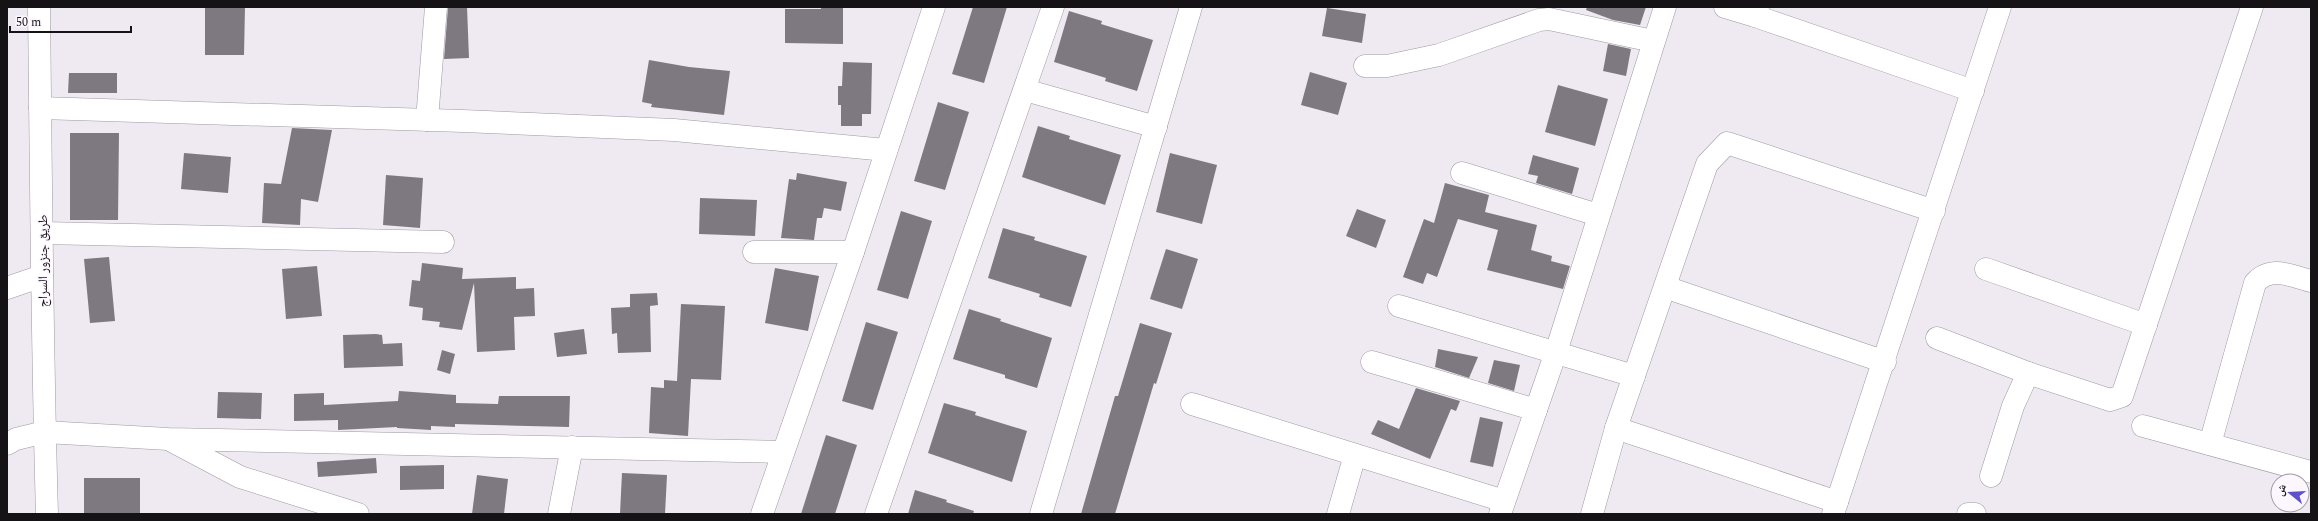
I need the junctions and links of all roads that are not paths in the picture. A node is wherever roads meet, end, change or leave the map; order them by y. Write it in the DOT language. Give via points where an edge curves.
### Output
graph roads {
  1 [pos="39,7"];
  2 [pos="436,7"];
  3 [pos="934,7"];
  4 [pos="1053,7"];
  5 [pos="1191,7"];
  6 [pos="1664,7"];
  7 [pos="1725,7"];
  8 [pos="2000,7"];
  9 [pos="2252,7"];
  10 [pos="1757,11"];
  11 [pos="1654,41"];
  12 [pos="1365,66"];
  13 [pos="1025,90"];
  14 [pos="1973,91"];
  15 [pos="40,108"];
  16 [pos="427,120"];
  17 [pos="1156,127"];
  18 [pos="886,150"];
  19 [pos="1462,173"];
  20 [pos="1934,211"];
  21 [pos="1598,215"];
  22 [pos="43,233"];
  23 [pos="442,242"];
  24 [pos="754,252"];
  25 [pos="853,252"];
  26 [pos="1986,269"];
  27 [pos="42,276"];
  28 [pos="2311,281"];
  29 [pos="1665,287"];
  30 [pos="7,288"];
  31 [pos="1399,306"];
  32 [pos="2146,325"];
  33 [pos="1936,338"];
  34 [pos="1556,352"];
  35 [pos="1372,362"];
  36 [pos="1885,362"];
  37 [pos="2028,373"];
  38 [pos="1634,376"];
  39 [pos="1192,404"];
  40 [pos="1536,410"];
  41 [pos="2144,426"];
  42 [pos="1616,428"];
  43 [pos="45,432"];
  44 [pos="168,439"];
  45 [pos="7,444"];
  46 [pos="2210,444"];
  47 [pos="572,447"];
  48 [pos="783,452"];
  49 [pos="1355,455"];
  50 [pos="2311,472"];
  51 [pos="1991,476"];
  52 [pos="1502,508"];
  53 [pos="1835,508"];
  54 [pos="48,514"];
  55 [pos="358,514"];
  56 [pos="559,514"];
  57 [pos="762,514"];
  58 [pos="876,514"];
  59 [pos="1041,514"];
  60 [pos="1338,514"];
  61 [pos="1592,514"];
  62 [pos="1968,514"];
  63 [pos="1975,514"];
  1 -- 15 [label="street, طريق جنزور السراج"];
  2 -- 16 [label="street"];
  3 -- 18 [label="street"];
  4 -- 13 [label="street"];
  5 -- 17 [label="street"];
  6 -- 11 [label="street"];
  7 -- 10 [label="street"];
  8 -- 14 [label="street"];
  9 -- 32 [label="street"];
  10 -- 14 [label="street"];
  11 -- 12 [label="street" via="1549,19 1539,20 1439,55 1388,66"];
  11 -- 21 [label="street"];
  13 -- 17 [label="street"];
  13 -- 58 [label="street"];
  14 -- 20 [label="street"];
  15 -- 16 [label="street"];
  15 -- 22 [label="street, طريق جنزور السراج"];
  16 -- 18 [label="street" via="674,130"];
  17 -- 59 [label="street"];
  18 -- 25 [label="street"];
  19 -- 21 [label="street"];
  20 -- 29 [label="street" via="1727,143 1706,164"];
  20 -- 36 [label="street"];
  21 -- 34 [label="street"];
  22 -- 23 [label="street"];
  22 -- 27 [label="street, طريق جنزور السراج"];
  24 -- 25 [label="street"];
  25 -- 48 [label="street"];
  26 -- 32 [label="street"];
  27 -- 30 [label="street"];
  27 -- 43 [label="street, طريق جنزور السراج"];
  28 -- 46 [label="street" via="2275,272 2263,276 2255,284"];
  29 -- 36 [label="street"];
  29 -- 38 [label="street"];
  31 -- 34 [label="street"];
  32 -- 37 [label="street" via="2122,396 2110,400"];
  33 -- 37 [label="street"];
  34 -- 38 [label="street"];
  34 -- 40 [label="street"];
  35 -- 40 [label="street"];
  36 -- 53 [label="street"];
  37 -- 51 [label="street" via="2013,406"];
  38 -- 42 [label="street"];
  39 -- 49 [label="street"];
  40 -- 52 [label="street"];
  41 -- 46 [label="street"];
  42 -- 53 [label="street"];
  42 -- 61 [label="street"];
  43 -- 44 [label="street"];
  43 -- 45 [label="street" via="16,438"];
  43 -- 54 [label="street, طريق جنزور السراج"];
  44 -- 47 [label="street"];
  44 -- 55 [label="street" via="240,477"];
  46 -- 50 [label="street"];
  47 -- 48 [label="street"];
  47 -- 56 [label="street"];
  48 -- 57 [label="street"];
  49 -- 52 [label="street"];
  49 -- 60 [label="street"];
  62 -- 63 [label="street"];
}
